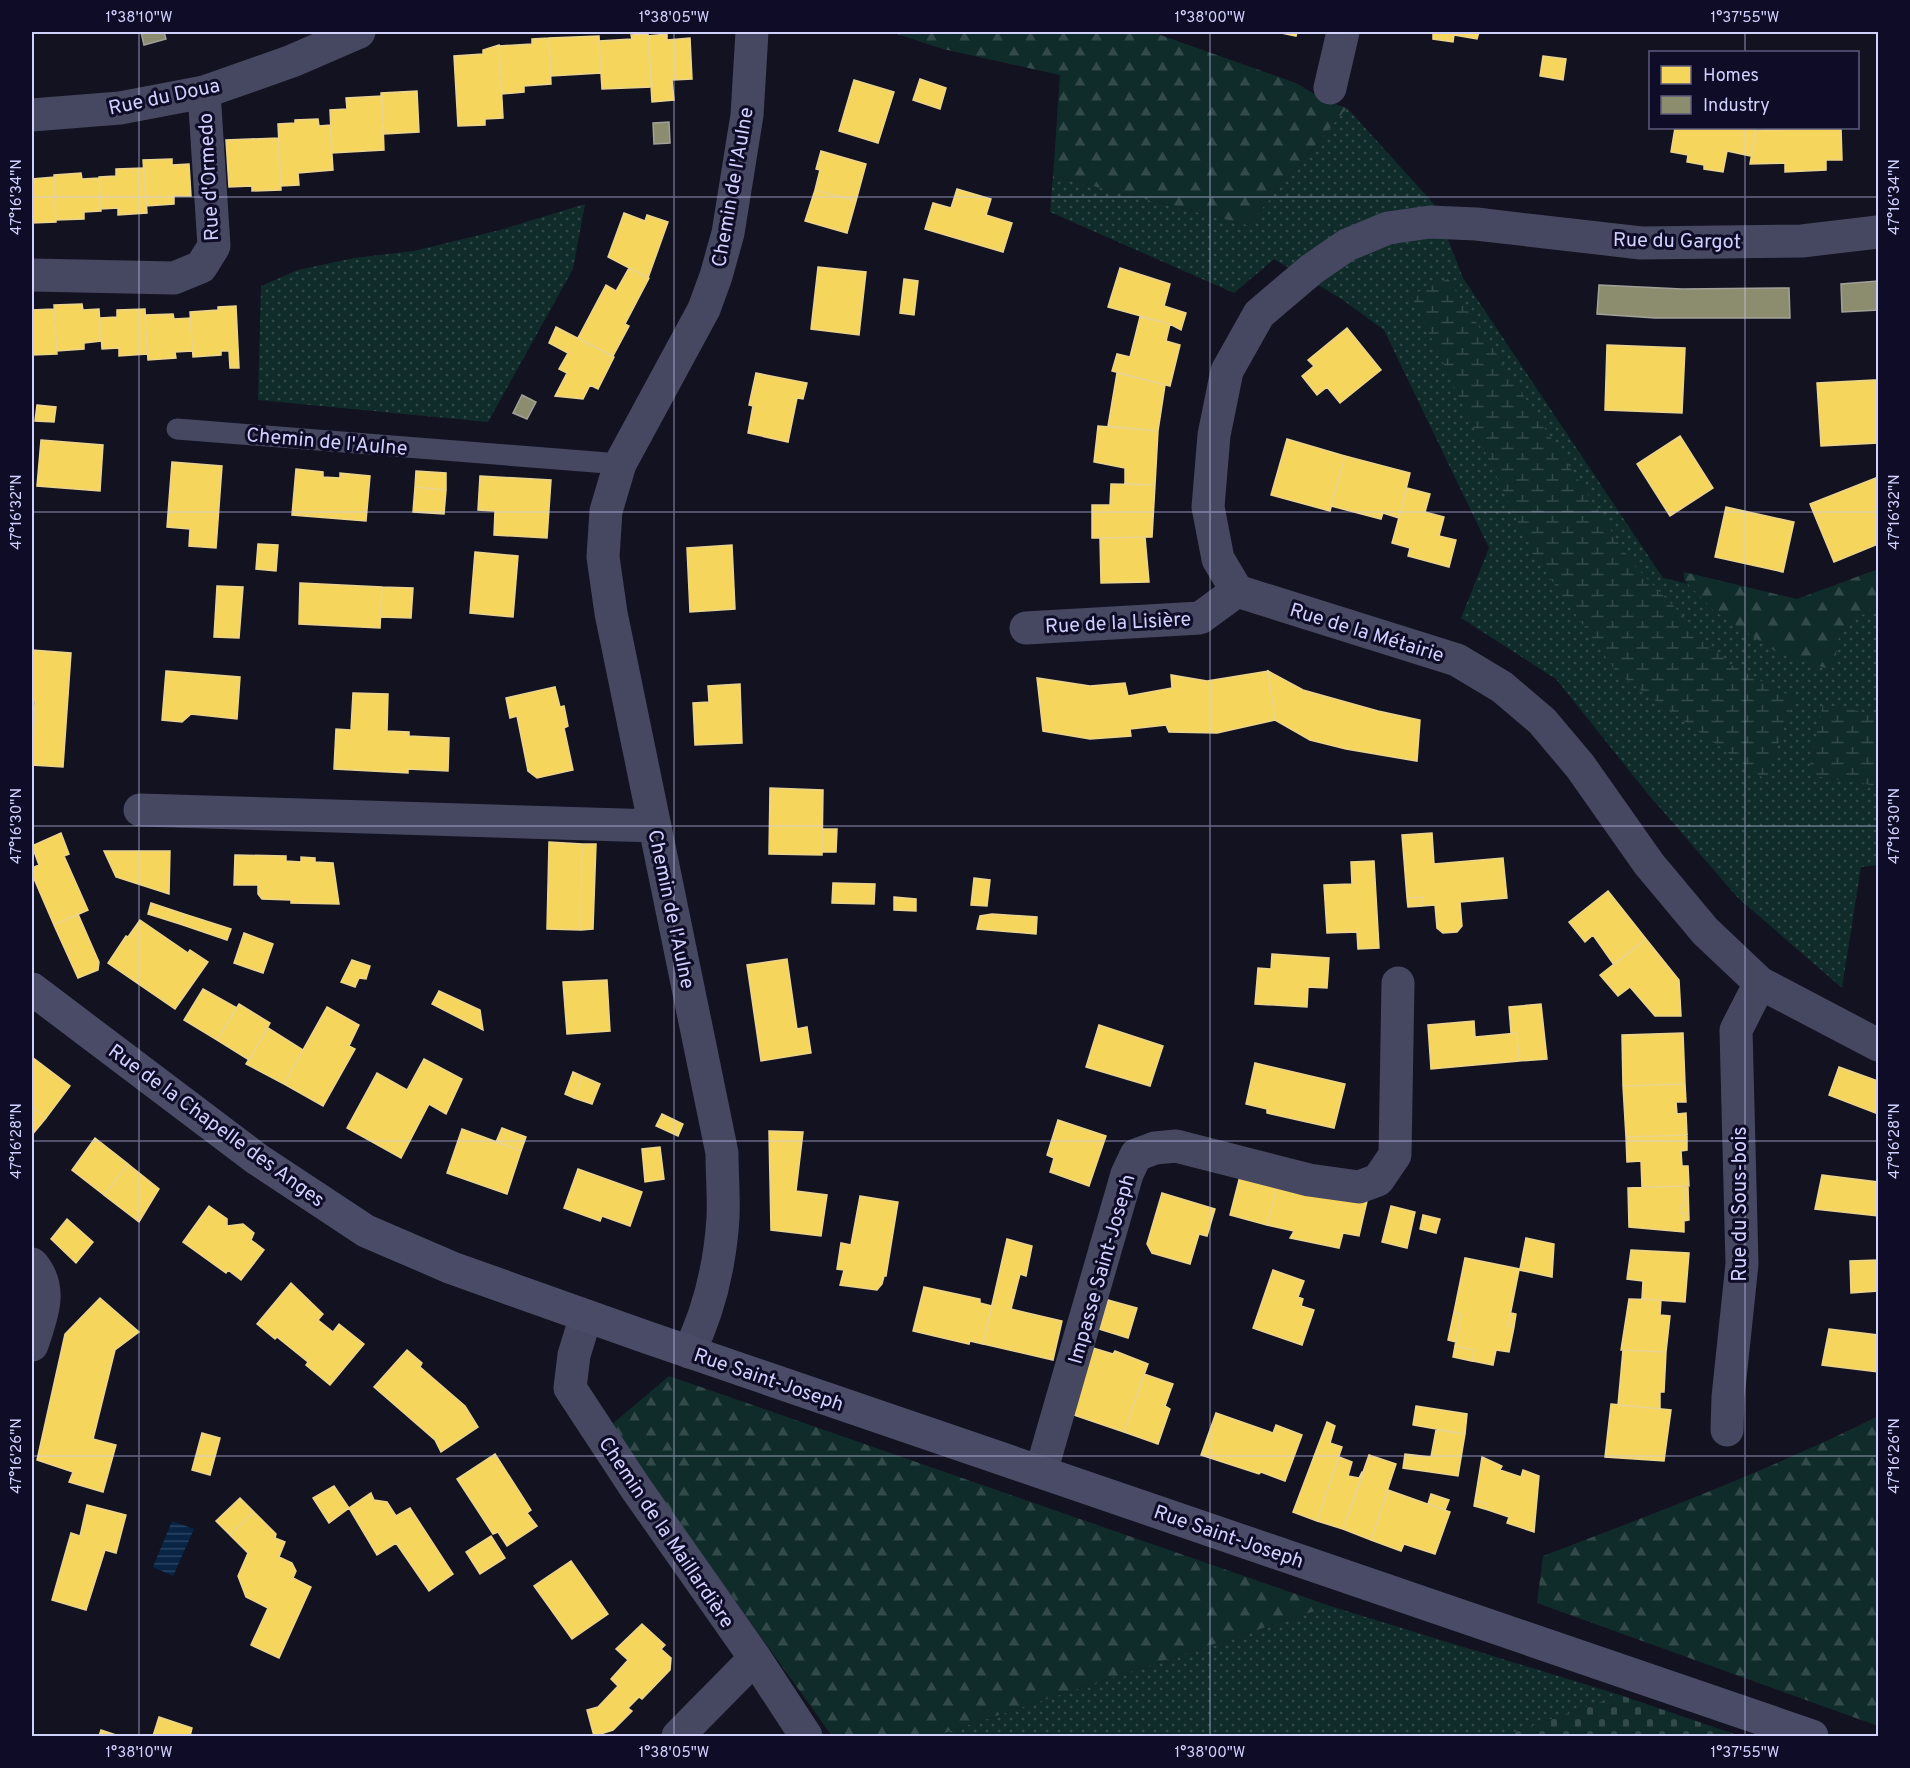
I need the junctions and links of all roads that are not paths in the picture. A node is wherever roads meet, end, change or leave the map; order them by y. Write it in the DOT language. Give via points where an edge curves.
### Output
graph roads {
  1 [pos="359,32"];
  2 [pos="753,32"];
  3 [pos="1343,32"];
  4 [pos="1330,88"];
  5 [pos="204,92"];
  6 [pos="32,115"];
  7 [pos="1878,232"];
  8 [pos="32,275"];
  9 [pos="177,429"];
  10 [pos="620,464"];
  11 [pos="1237,591"];
  12 [pos="1026,628"];
  13 [pos="140,810"];
  14 [pos="655,826"];
  15 [pos="1398,983"];
  16 [pos="1760,983"];
  17 [pos="32,988"];
  18 [pos="1878,1045"];
  19 [pos="32,1264"];
  20 [pos="586,1316"];
  21 [pos="646,1337"];
  22 [pos="32,1345"];
  23 [pos="689,1352"];
  24 [pos="1727,1430"];
  25 [pos="1041,1472"];
  26 [pos="755,1658"];
  27 [pos="678,1737"];
  28 [pos="806,1737"];
  29 [pos="1812,1737"];
  1 -- 5 [label="street, Rue du Doua"];
  2 -- 10 [label="street, Chemin de l'Aulne" via="747,116 728,233 716,276 704,309"];
  3 -- 4 [label="street"];
  5 -- 6 [label="street, Rue du Doua" via="120,108"];
  5 -- 8 [label="street, Rue d'Ormedo" via="214,246 201,267 174,278"];
  7 -- 11 [label="street, Rue du Gargot" via="1802,241 1641,243 1430,222 1388,228 1347,245 1259,314 1227,371 1214,435 1208,507 1218,559"];
  9 -- 10 [label="lane, Chemin de l'Aulne"];
  10 -- 14 [label="street, Chemin de l'Aulne" via="606,511 603,557"];
  11 -- 12 [label="street, Rue de la Lisière" via="1200,618"];
  11 -- 16 [label="street, Rue de la Métairie" via="1457,660 1502,687 1542,721 1580,766 1649,864 1705,931"];
  13 -- 14 [label="street"];
  14 -- 23 [label="street, Chemin de l'Aulne" via="722,1153 723,1218 713,1284"];
  15 -- 25 [label="street, Impasse Saint-Joseph" via="1395,1155 1378,1180 1359,1187 1309,1180 1176,1146 1136,1155 1127,1174"];
  16 -- 18 [label="street, Rue de la Métairie"];
  16 -- 24 [label="street, Rue du Sous-bois" via="1736,1030 1742,1264"];
  17 -- 20 [label="main road, Rue de la Chapelle des Anges" via="257,1160 366,1231 452,1268"];
  19 -- 22 [label="street" via="40,1274 45,1306"];
  20 -- 21 [label="main road, Rue de la Chapelle des Anges"];
  20 -- 26 [label="street, Chemin de la Maillardière" via="574,1355 570,1388"];
  21 -- 23 [label="main road, Rue Saint-Joseph"];
  23 -- 25 [label="main road, Rue Saint-Joseph"];
  25 -- 29 [label="main road, Rue Saint-Joseph"];
  26 -- 27 [label="street"];
  26 -- 28 [label="street, Chemin de la Maillardière"];
}
